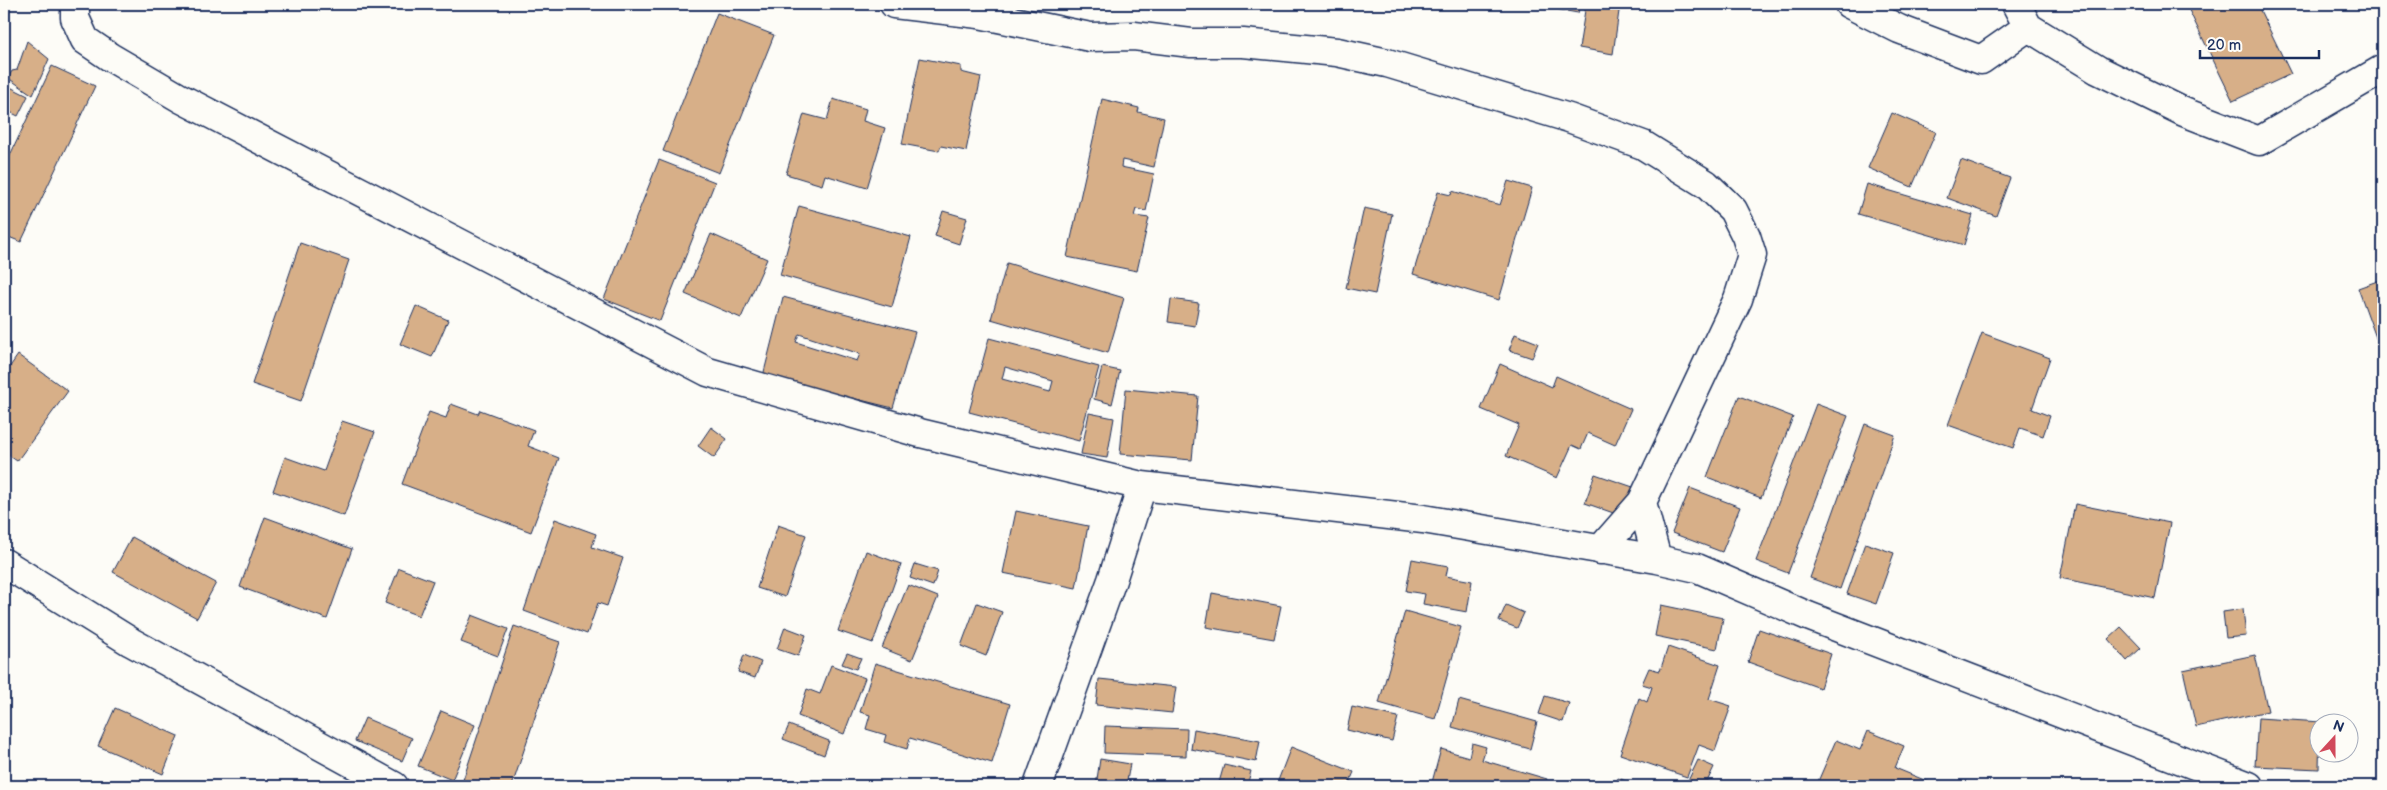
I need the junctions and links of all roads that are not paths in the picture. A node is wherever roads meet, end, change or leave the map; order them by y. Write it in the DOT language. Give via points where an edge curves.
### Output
graph roads {
  1 [pos="75,4"];
  2 [pos="894,4"];
  3 [pos="1850,4"];
  4 [pos="2022,16"];
  5 [pos="2383,69"];
  6 [pos="1142,486"];
  7 [pos="1642,502"];
  8 [pos="1600,550"];
  9 [pos="1657,559"];
  10 [pos="4,563"];
  11 [pos="394,786"];
  12 [pos="1038,786"];
  13 [pos="2249,786"];
  1 -- 6 [label="street" via="75,18 85,40 164,89 708,372 920,433"];
  2 -- 7 [label="street" via="979,14 1090,37 1134,36 1191,43 1243,43 1337,52 1387,63 1569,118 1643,145 1706,184 1733,210 1752,255 1738,299"];
  3 -- 4 [label="street" via="1900,29 1981,60"];
  4 -- 5 [label="street" via="2098,70 2184,112 2259,141"];
  6 -- 8 [label="street" via="1423,519"];
  6 -- 12 [label="street"];
  7 -- 8 [label="street"];
  7 -- 9 [label="street"];
  8 -- 9 [label="street"];
  9 -- 13 [label="street" via="1697,568 1808,616"];
  10 -- 11 [label="street" via="131,642"];
}
